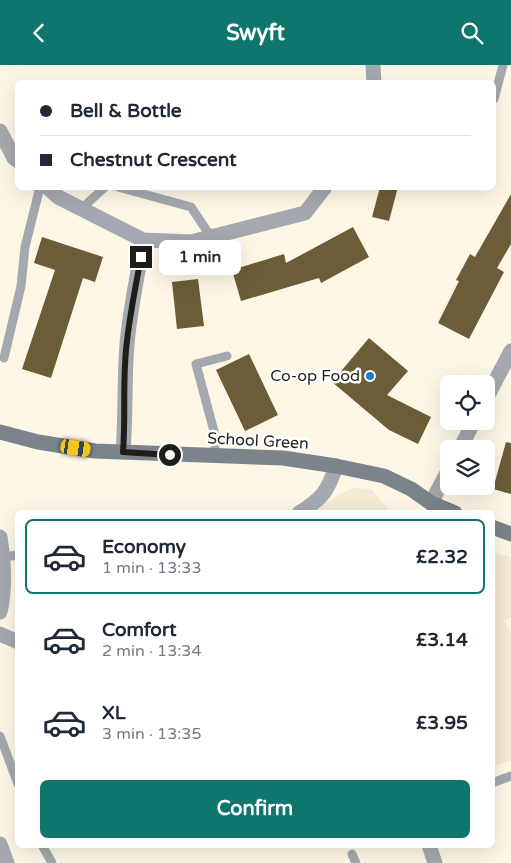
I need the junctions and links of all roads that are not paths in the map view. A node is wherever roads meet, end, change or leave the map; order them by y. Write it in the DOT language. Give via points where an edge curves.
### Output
graph roads {
  1 [pos="373,65"];
  2 [pos="503,65"];
  3 [pos="374,80"];
  4 [pos="496,91"];
  5 [pos="0,131"];
  6 [pos="15,159"];
  7 [pos="39,190"];
  8 [pos="50,190"];
  9 [pos="102,190"];
  10 [pos="129,190"];
  11 [pos="323,190"];
  12 [pos="81,209"];
  13 [pos="211,237"];
  14 [pos="143,240"];
  15 [pos="227,356"];
  16 [pos="4,358"];
  17 [pos="509,359"];
  18 [pos="495,383"];
  19 [pos="0,432"];
  20 [pos="123,452"];
  21 [pos="214,455"];
  22 [pos="336,466"];
  23 [pos="440,486"];
  24 [pos="431,503"];
  25 [pos="304,510"];
  26 [pos="448,510"];
  27 [pos="495,528"];
  28 [pos="511,534"];
  29 [pos="0,537"];
  30 [pos="10,556"];
  31 [pos="0,612"];
  32 [pos="0,634"];
  33 [pos="15,641"];
  34 [pos="0,736"];
  35 [pos="15,776"];
  36 [pos="511,776"];
  37 [pos="495,782"];
  38 [pos="0,844"];
  39 [pos="44,848"];
  40 [pos="430,848"];
  41 [pos="352,854"];
  42 [pos="7,863"];
  43 [pos="52,863"];
  44 [pos="356,863"];
  45 [pos="435,863"];
  1 -- 3 [label="street"];
  2 -- 4 [label="lane"];
  5 -- 6 [label="street"];
  7 -- 16 [label="lane"];
  8 -- 12 [label="street"];
  9 -- 12 [label="lane"];
  10 -- 13 [label="lane" via="191,207"];
  11 -- 13 [label="street" via="306,213"];
  12 -- 14 [label="street"];
  13 -- 14 [label="street" via="191,242"];
  14 -- 20 [label="street" via="127,341"];
  15 -- 21 [label="lane" via="196,364 215,435"];
  17 -- 18 [label="street"];
  19 -- 20 [label="main road, School Green" via="38,442"];
  20 -- 21 [label="main road, School Green"];
  21 -- 22 [label="main road, School Green" via="283,458"];
  22 -- 24 [label="main road, School Green" via="384,476"];
  22 -- 25 [label="street" via="330,485"];
  23 -- 24 [label="street"];
  24 -- 26 [label="main road, School Green"];
  27 -- 28 [label="main road"];
  29 -- 30 [label="street"];
  30 -- 31 [label="street"];
  32 -- 33 [label="street"];
  34 -- 35 [label="lane"];
  36 -- 37 [label="lane"];
  38 -- 42 [label="street"];
  39 -- 43 [label="lane"];
  40 -- 45 [label="street"];
  41 -- 44 [label="lane"];
}
